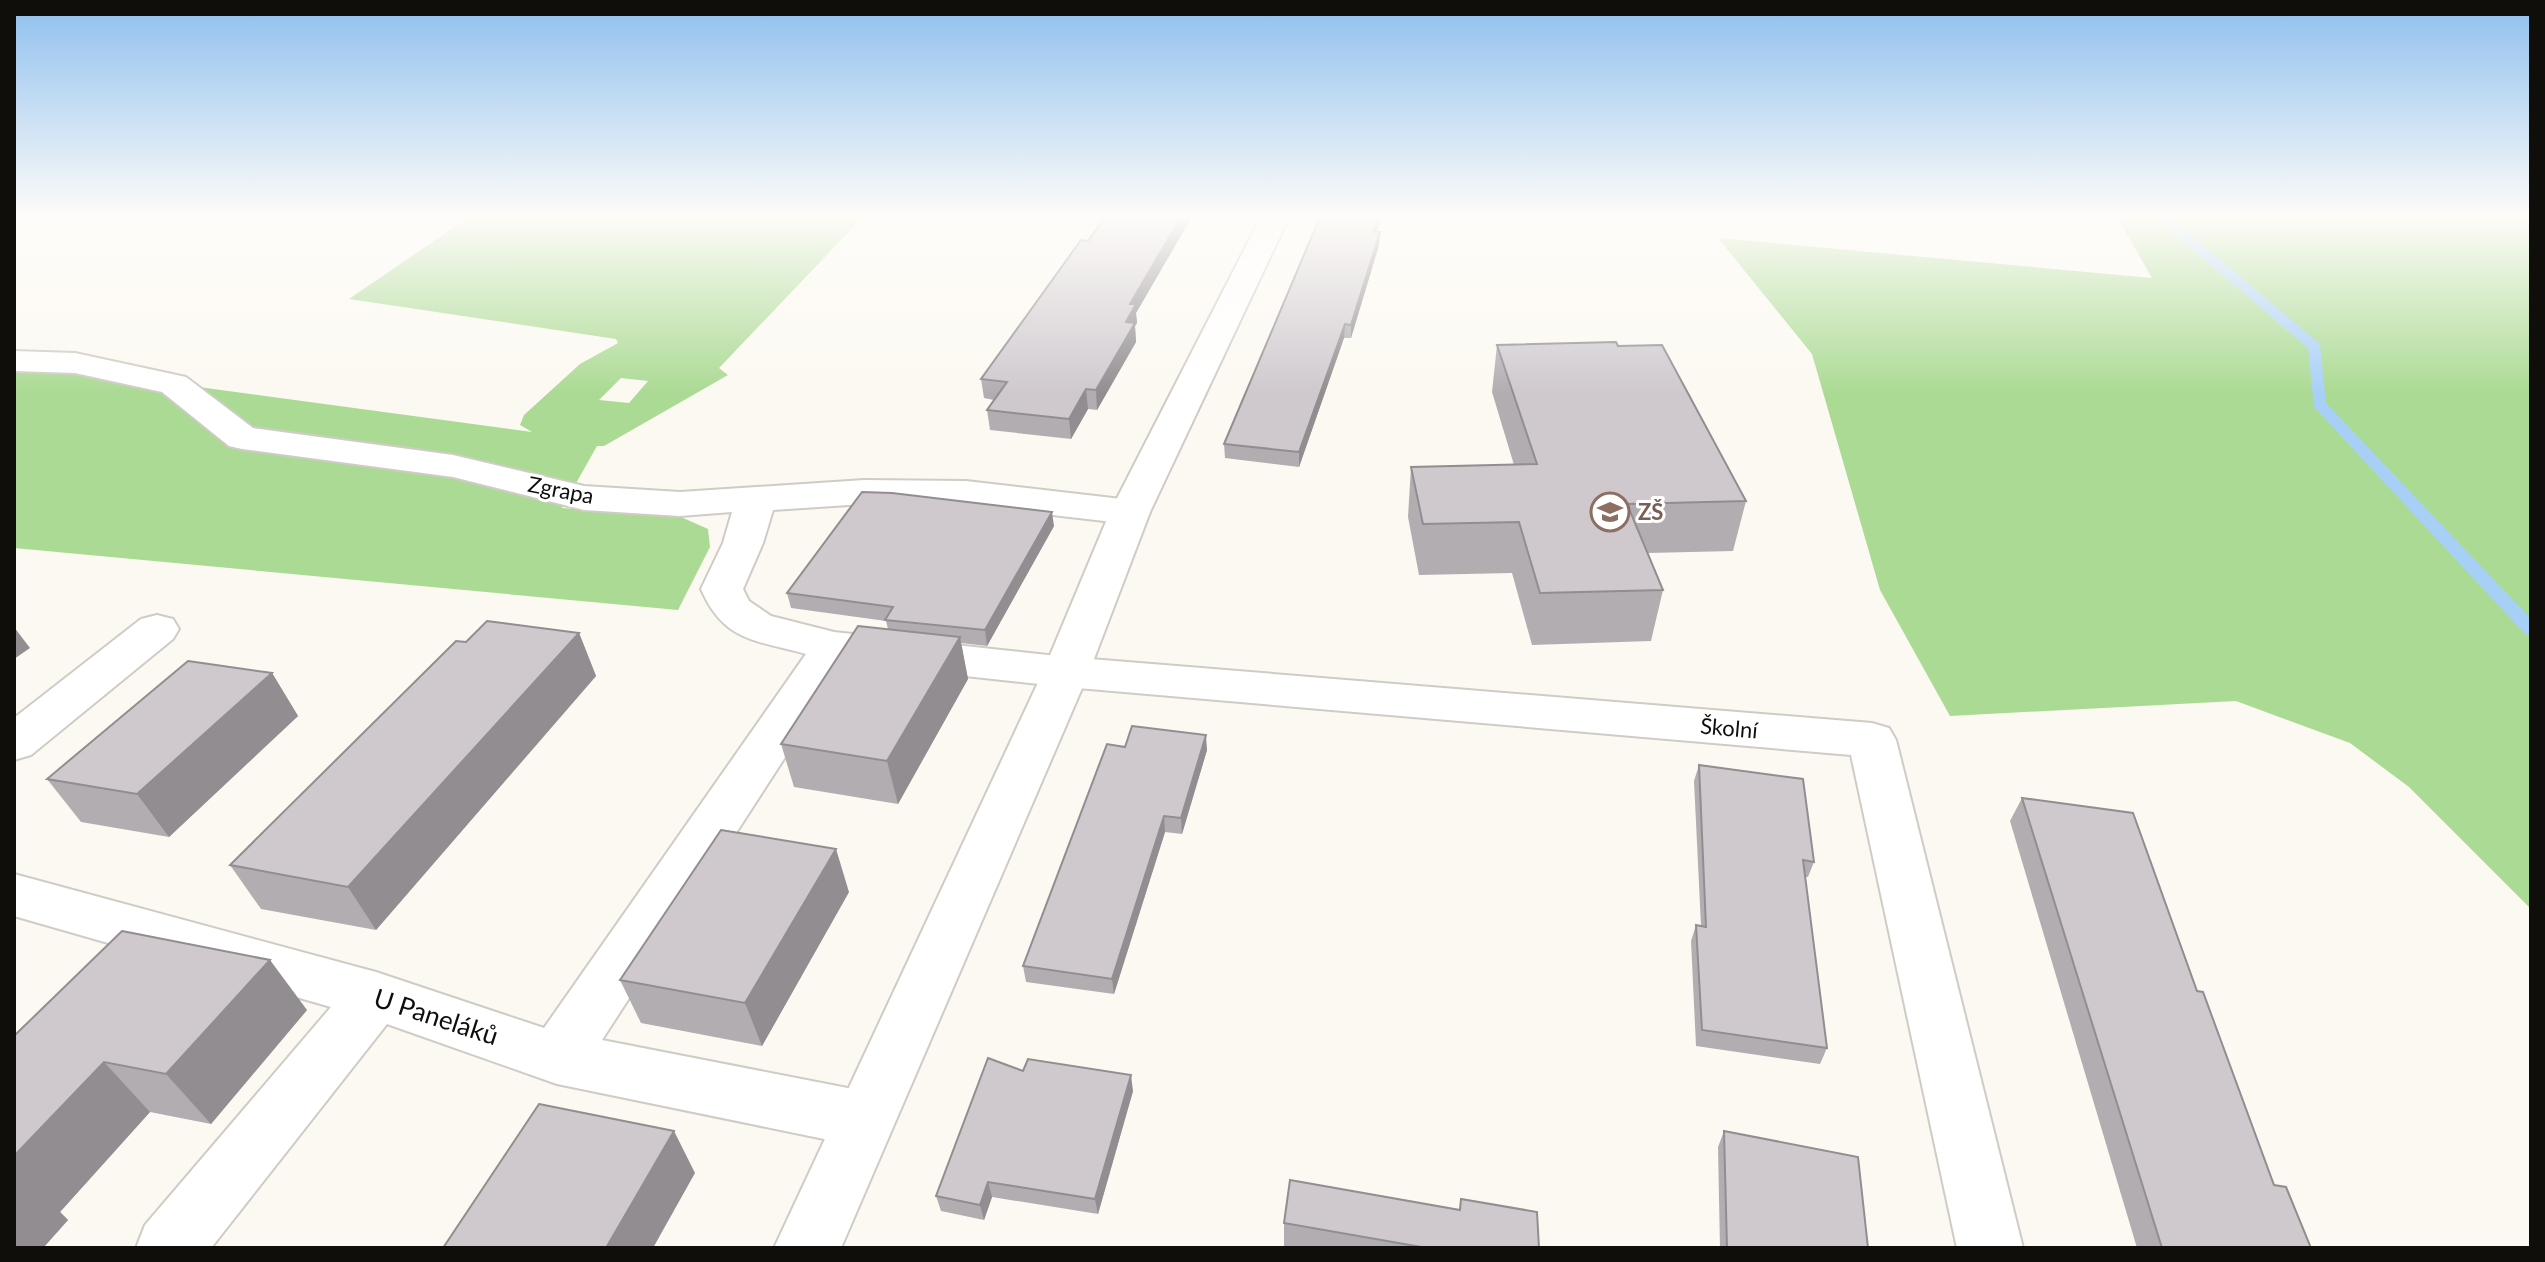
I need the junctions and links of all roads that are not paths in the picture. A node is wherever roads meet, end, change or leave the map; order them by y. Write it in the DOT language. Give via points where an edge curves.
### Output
graph roads {
  1 [pos="1246,276"];
  2 [pos="14,361"];
  3 [pos="756,500"];
  4 [pos="1130,512"];
  5 [pos="157,629"];
  6 [pos="834,647"];
  7 [pos="1066,672"];
  8 [pos="14,743"];
  9 [pos="14,895"];
  10 [pos="376,996"];
  11 [pos="557,1058"];
  12 [pos="863,1119"];
  13 [pos="169,1248"];
  14 [pos="807,1248"];
  15 [pos="1990,1248"];
  1 -- 4 [label="street"];
  2 -- 3 [label="street, Zgrapa" via="75,363 174,384 242,438 453,466 584,498 680,504"];
  3 -- 4 [label="street, Zgrapa" via="864,492 966,493"];
  3 -- 6 [label="street" via="722,589 731,609 756,626"];
  4 -- 7 [label="street"];
  5 -- 8 [label="street"];
  6 -- 7 [label="street"];
  6 -- 11 [label="street"];
  7 -- 12 [label="street"];
  7 -- 15 [label="street, Školní" via="1872,740"];
  9 -- 10 [label="street, U Paneláků"];
  10 -- 11 [label="street, U Paneláků"];
  10 -- 13 [label="street"];
  11 -- 12 [label="street, U Paneláků"];
  12 -- 14 [label="street"];
}
